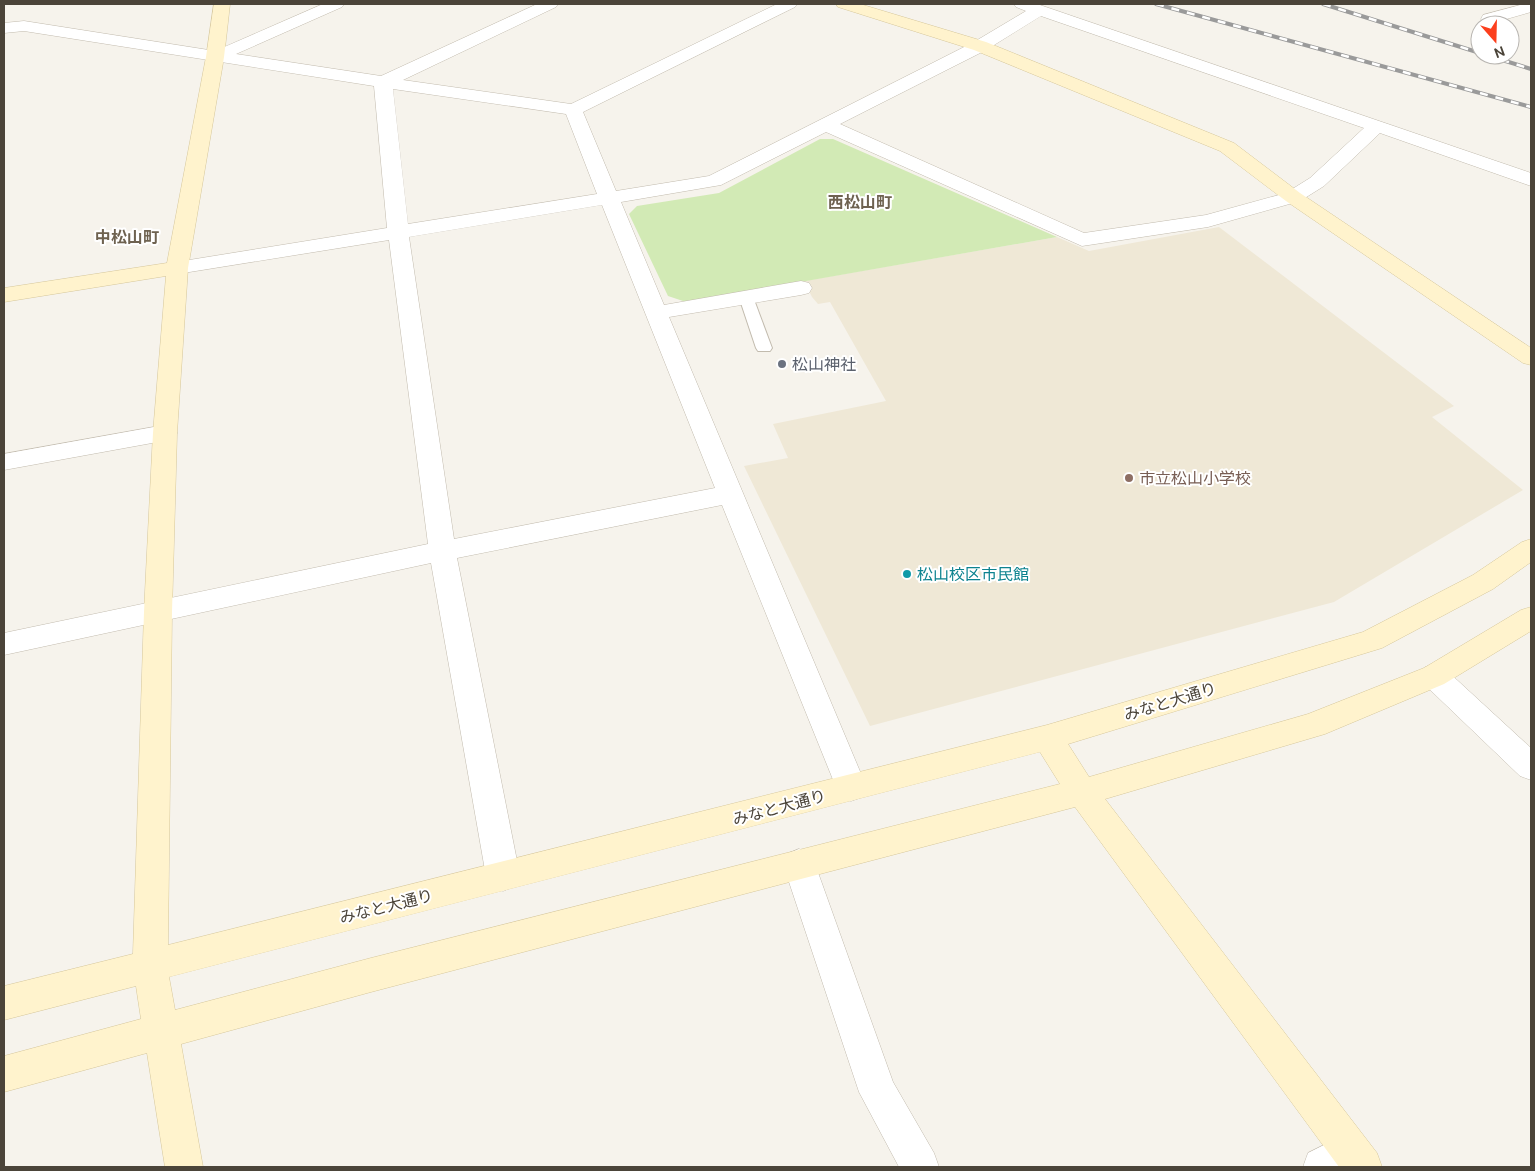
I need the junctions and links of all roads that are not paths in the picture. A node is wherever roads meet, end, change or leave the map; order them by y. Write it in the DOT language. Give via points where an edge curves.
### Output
graph roads {
  1 [pos="222,4"];
  2 [pos="336,4"];
  3 [pos="550,4"];
  4 [pos="789,4"];
  5 [pos="844,4"];
  6 [pos="1030,7"];
  7 [pos="1531,7"];
  8 [pos="1503,15"];
  9 [pos="4,28"];
  10 [pos="980,46"];
  11 [pos="215,57"];
  12 [pos="383,82"];
  13 [pos="573,110"];
  14 [pos="826,124"];
  15 [pos="1377,126"];
  16 [pos="1531,180"];
  17 [pos="1294,197"];
  18 [pos="609,199"];
  19 [pos="398,232"];
  20 [pos="177,268"];
  21 [pos="801,288"];
  22 [pos="4,295"];
  23 [pos="746,297"];
  24 [pos="656,313"];
  25 [pos="764,348"];
  26 [pos="1531,358"];
  27 [pos="165,433"];
  28 [pos="4,462"];
  29 [pos="731,494"];
  30 [pos="1531,549"];
  31 [pos="442,551"];
  32 [pos="158,612"];
  33 [pos="1531,618"];
  34 [pos="4,644"];
  35 [pos="1434,676"];
  36 [pos="1048,738"];
  37 [pos="1531,767"];
  38 [pos="850,788"];
  39 [pos="1082,792"];
  40 [pos="799,864"];
  41 [pos="503,876"];
  42 [pos="150,966"];
  43 [pos="4,1003"];
  44 [pos="162,1032"];
  45 [pos="4,1074"];
  46 [pos="1345,1162"];
  47 [pos="184,1167"];
  48 [pos="920,1167"];
  1 -- 11 [label="street"];
  2 -- 11 [label="street"];
  3 -- 12 [label="street"];
  4 -- 13 [label="street"];
  5 -- 10 [label="street"];
  6 -- 10 [label="street"];
  6 -- 15 [label="street"];
  7 -- 8 [label="street"];
  9 -- 11 [label="street" via="24,26"];
  10 -- 14 [label="street"];
  10 -- 17 [label="street" via="1227,147"];
  11 -- 12 [label="street"];
  11 -- 20 [label="street"];
  12 -- 13 [label="street"];
  12 -- 19 [label="street"];
  13 -- 18 [label="street"];
  14 -- 17 [label="street" via="1082,240 1208,221"];
  14 -- 18 [label="street" via="714,181"];
  15 -- 16 [label="street"];
  15 -- 17 [label="street" via="1317,182"];
  17 -- 26 [label="street"];
  18 -- 19 [label="street"];
  18 -- 24 [label="street"];
  19 -- 20 [label="street"];
  19 -- 31 [label="street"];
  20 -- 22 [label="street"];
  20 -- 27 [label="street"];
  21 -- 23 [label="street"];
  23 -- 24 [label="street"];
  23 -- 25 [label="lane"];
  24 -- 29 [label="street"];
  27 -- 28 [label="street"];
  27 -- 32 [label="street"];
  29 -- 31 [label="street"];
  29 -- 38 [label="street"];
  30 -- 36 [label="street, みなと大通り" via="1483,582 1372,640"];
  31 -- 32 [label="street"];
  31 -- 41 [label="street"];
  32 -- 34 [label="street"];
  32 -- 42 [label="street"];
  33 -- 35 [label="street"];
  35 -- 37 [label="street"];
  35 -- 39 [label="street" via="1314,725"];
  36 -- 38 [label="street, みなと大通り"];
  36 -- 39 [label="street"];
  38 -- 41 [label="street, みなと大通り"];
  39 -- 40 [label="street"];
  39 -- 46 [label="street"];
  40 -- 44 [label="street" via="371,974"];
  40 -- 48 [label="street" via="878,1092"];
  41 -- 42 [label="street, みなと大通り"];
  42 -- 43 [label="street, みなと大通り"];
  42 -- 44 [label="street"];
  44 -- 45 [label="street"];
  44 -- 47 [label="street"];
}
